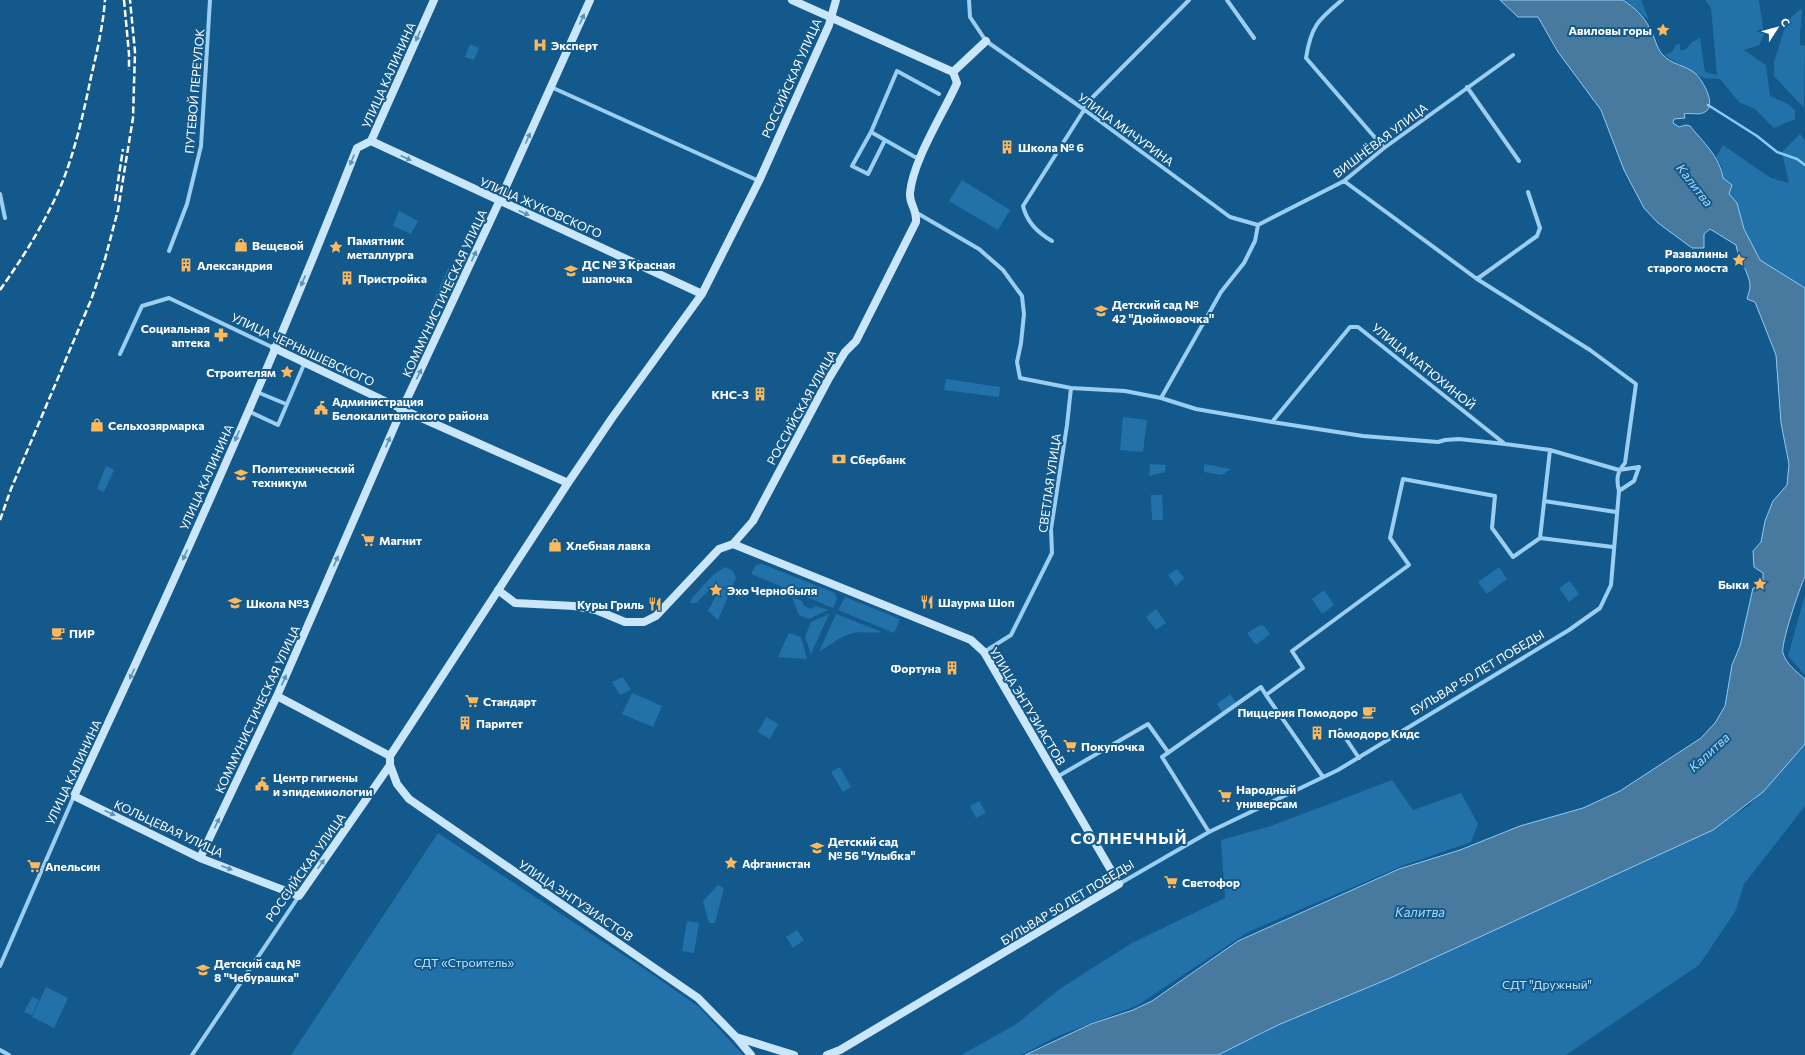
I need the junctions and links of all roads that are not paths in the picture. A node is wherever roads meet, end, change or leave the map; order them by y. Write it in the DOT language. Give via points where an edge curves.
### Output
graph roads {
  1 [pos="210,0"];
  2 [pos="434,0"];
  3 [pos="590,0"];
  4 [pos="792,0"];
  5 [pos="836,0"];
  6 [pos="968,0"];
  7 [pos="1189,0"];
  8 [pos="1227,0"];
  9 [pos="1342,0"];
  10 [pos="831,17"];
  11 [pos="1254,38"];
  12 [pos="986,41"];
  13 [pos="1513,55"];
  14 [pos="953,72"];
  15 [pos="551,87"];
  16 [pos="1467,87"];
  17 [pos="939,94"];
  18 [pos="1083,109"];
  19 [pos="871,132"];
  20 [pos="885,140"];
  21 [pos="371,141"];
  22 [pos="1384,148"];
  23 [pos="921,157"];
  24 [pos="1519,161"];
  25 [pos="1344,180"];
  26 [pos="759,181"];
  27 [pos="1528,192"];
  28 [pos="0,194"];
  29 [pos="499,202"];
  30 [pos="916,213"];
  31 [pos="5,218"];
  32 [pos="1258,225"];
  33 [pos="1052,241"];
  34 [pos="169,251"];
  35 [pos="1477,279"];
  36 [pos="702,294"];
  37 [pos="274,348"];
  38 [pos="120,354"];
  39 [pos="305,362"];
  40 [pos="1070,388"];
  41 [pos="256,392"];
  42 [pos="1161,398"];
  43 [pos="286,404"];
  44 [pos="403,409"];
  45 [pos="248,411"];
  46 [pos="1272,422"];
  47 [pos="1505,444"];
  48 [pos="1550,450"];
  49 [pos="1619,470"];
  50 [pos="568,483"];
  51 [pos="1619,491"];
  52 [pos="1544,501"];
  53 [pos="1616,512"];
  54 [pos="1540,538"];
  55 [pos="733,544"];
  56 [pos="1613,547"];
  57 [pos="498,590"];
  58 [pos="984,652"];
  59 [pos="1266,695"];
  60 [pos="277,696"];
  61 [pos="1340,730"];
  62 [pos="1168,752"];
  63 [pos="390,756"];
  64 [pos="1359,758"];
  65 [pos="390,765"];
  66 [pos="1323,777"];
  67 [pos="1057,778"];
  68 [pos="74,796"];
  69 [pos="1209,832"];
  70 [pos="200,858"];
  71 [pos="1119,884"];
  72 [pos="299,896"];
  73 [pos="0,966"];
  74 [pos="736,1037"];
  75 [pos="0,1050"];
  76 [pos="9,1055"];
  77 [pos="192,1055"];
  78 [pos="751,1055"];
  79 [pos="794,1055"];
  80 [pos="827,1055"];
  1 -- 34 [label="street, ПУТЕВОЙ ПЕРЕУЛОК" via="201,146 187,204"];
  2 -- 21 [label="street, УЛИЦА КАЛИНИНА, one-way"];
  15 -- 3 [label="street, КОММУНИСТИЧЕСКАЯ УЛИЦА, one-way"];
  4 -- 10 [label="street"];
  5 -- 10 [label="street, РОССИЙСКАЯ УЛИЦА"];
  6 -- 12 [label="street" via="970,17"];
  7 -- 18 [label="street"];
  8 -- 11 [label="street"];
  9 -- 22 [label="street" via="1321,18 1309,38 1306,58"];
  10 -- 14 [label="street"];
  10 -- 26 [label="street, РОССИЙСКАЯ УЛИЦА"];
  12 -- 14 [label="street"];
  12 -- 18 [label="street, УЛИЦА МИЧУРИНА"];
  13 -- 16 [label="street, ВИШНЁВАЯ УЛИЦА"];
  14 -- 23 [label="street" via="958,83"];
  15 -- 26 [label="street"];
  29 -- 15 [label="street, КОММУНИСТИЧЕСКАЯ УЛИЦА, one-way"];
  16 -- 22 [label="street, ВИШНЁВАЯ УЛИЦА"];
  16 -- 24 [label="street"];
  17 -- 19 [label="street" via="897,71"];
  18 -- 32 [label="street, УЛИЦА МИЧУРИНА" via="1230,217"];
  18 -- 33 [label="street" via="1023,206 1032,225"];
  19 -- 20 [label="street"];
  19 -- 20 [label="street" via="852,166 868,174"];
  20 -- 23 [label="street" via="915,157"];
  21 -- 29 [label="street, УЛИЦА ЖУКОВСКОГО, one-way"];
  21 -- 37 [label="street, УЛИЦА КАЛИНИНА, one-way" via="357,148"];
  22 -- 25 [label="street, ВИШНЁВАЯ УЛИЦА"];
  23 -- 30 [label="street" via="910,195"];
  25 -- 32 [label="street, ВИШНЁВАЯ УЛИЦА"];
  25 -- 35 [label="street"];
  26 -- 36 [label="street, РОССИЙСКАЯ УЛИЦА"];
  27 -- 35 [label="street" via="1540,228 1537,236"];
  28 -- 31 [label="street"];
  29 -- 36 [label="street, УЛИЦА ЖУКОВСКОГО, one-way"];
  44 -- 29 [label="street, КОММУНИСТИЧЕСКАЯ УЛИЦА, one-way"];
  30 -- 40 [label="street" via="979,249 1004,270 1022,296 1022,343 1017,362 1020,378"];
  30 -- 55 [label="street, РОССИЙСКАЯ УЛИЦА" via="916,222 856,341 845,352 828,380 753,521"];
  32 -- 42 [label="street" via="1244,263 1221,292"];
  35 -- 49 [label="street" via="1590,350 1636,384 1625,463"];
  36 -- 50 [label="street, РОССИЙСКАЯ УЛИЦА"];
  37 -- 38 [label="street, УЛИЦА ЧЕРНЫШЕВСКОГО" via="169,298 142,306"];
  37 -- 39 [label="street, УЛИЦА ЧЕРНЫШЕВСКОГО"];
  37 -- 41 [label="street, УЛИЦА КАЛИНИНА"];
  39 -- 43 [label="street"];
  39 -- 44 [label="street, УЛИЦА ЧЕРНЫШЕВСКОГО"];
  40 -- 42 [label="street" via="1125,391"];
  40 -- 58 [label="street, СВЕТЛАЯ УЛИЦА" via="1051,529 1052,553 1011,635"];
  41 -- 43 [label="street"];
  41 -- 45 [label="street, УЛИЦА КАЛИНИНА"];
  42 -- 46 [label="street" via="1196,409"];
  43 -- 45 [label="street" via="278,425"];
  44 -- 50 [label="street, УЛИЦА ЧЕРНЫШЕВСКОГО"];
  60 -- 44 [label="street, КОММУНИСТИЧЕСКАЯ УЛИЦА, one-way"];
  45 -- 68 [label="street, УЛИЦА КАЛИНИНА, one-way" via="140,657"];
  46 -- 47 [label="street" via="1363,436 1438,442 1472,440"];
  46 -- 47 [label="street, УЛИЦА МАТЮХИНОЙ" via="1350,327 1358,327"];
  47 -- 48 [label="street"];
  48 -- 49 [label="street"];
  48 -- 52 [label="street"];
  49 -- 51 [label="street"];
  49 -- 51 [label="street" via="1639,467 1634,481"];
  50 -- 57 [label="street, РОССИЙСКАЯ УЛИЦА"];
  51 -- 53 [label="street"];
  52 -- 53 [label="street"];
  52 -- 54 [label="street"];
  53 -- 56 [label="street"];
  54 -- 56 [label="street"];
  54 -- 59 [label="street" via="1513,557 1492,528 1495,496 1403,479 1390,538 1409,565 1292,651 1303,668"];
  55 -- 57 [label="street, РОССИЙСКАЯ УЛИЦА" via="719,549 656,616 644,622 624,622 596,610 574,606 515,603"];
  55 -- 58 [label="street, УЛИЦА ЭНТУЗИАСТОВ" via="971,640"];
  56 -- 64 [label="street, БУЛЬВАР 50 ЛЕТ ПОБЕДЫ" via="1611,585 1600,608 1569,630"];
  57 -- 63 [label="street, РОССИЙСКАЯ УЛИЦА"];
  58 -- 67 [label="street, УЛИЦА ЭНТУЗИАСТОВ"];
  59 -- 62 [label="street" via="1261,687"];
  59 -- 66 [label="street"];
  60 -- 63 [label="street"];
  70 -- 60 [label="street, КОММУНИСТИЧЕСКАЯ УЛИЦА, one-way"];
  61 -- 64 [label="street"];
  62 -- 67 [label="street" via="1148,724"];
  62 -- 69 [label="street" via="1162,757"];
  63 -- 65 [label="street"];
  64 -- 66 [label="street, БУЛЬВАР 50 ЛЕТ ПОБЕДЫ"];
  72 -- 65 [label="street, РОССИЙСКАЯ УЛИЦА, one-way"];
  65 -- 74 [label="street, УЛИЦА ЭНТУЗИАСТОВ" via="397,784 409,799 698,998"];
  66 -- 69 [label="street, БУЛЬВАР 50 ЛЕТ ПОБЕДЫ"];
  67 -- 71 [label="street, УЛИЦА ЭНТУЗИАСТОВ"];
  68 -- 70 [label="street, КОЛЬЦЕВАЯ УЛИЦА, one-way"];
  68 -- 73 [label="street, УЛИЦА КАЛИНИНА"];
  69 -- 71 [label="street, БУЛЬВАР 50 ЛЕТ ПОБЕДЫ"];
  70 -- 72 [label="street, КОЛЬЦЕВАЯ УЛИЦА, one-way"];
  71 -- 80 [label="street, БУЛЬВАР 50 ЛЕТ ПОБЕДЫ" via="840,1050"];
  72 -- 77 [label="street, РОССИЙСКАЯ УЛИЦА"];
  74 -- 78 [label="street, УЛИЦА ЭНТУЗИАСТОВ"];
  74 -- 79 [label="street"];
  75 -- 76 [label="street"];
}
